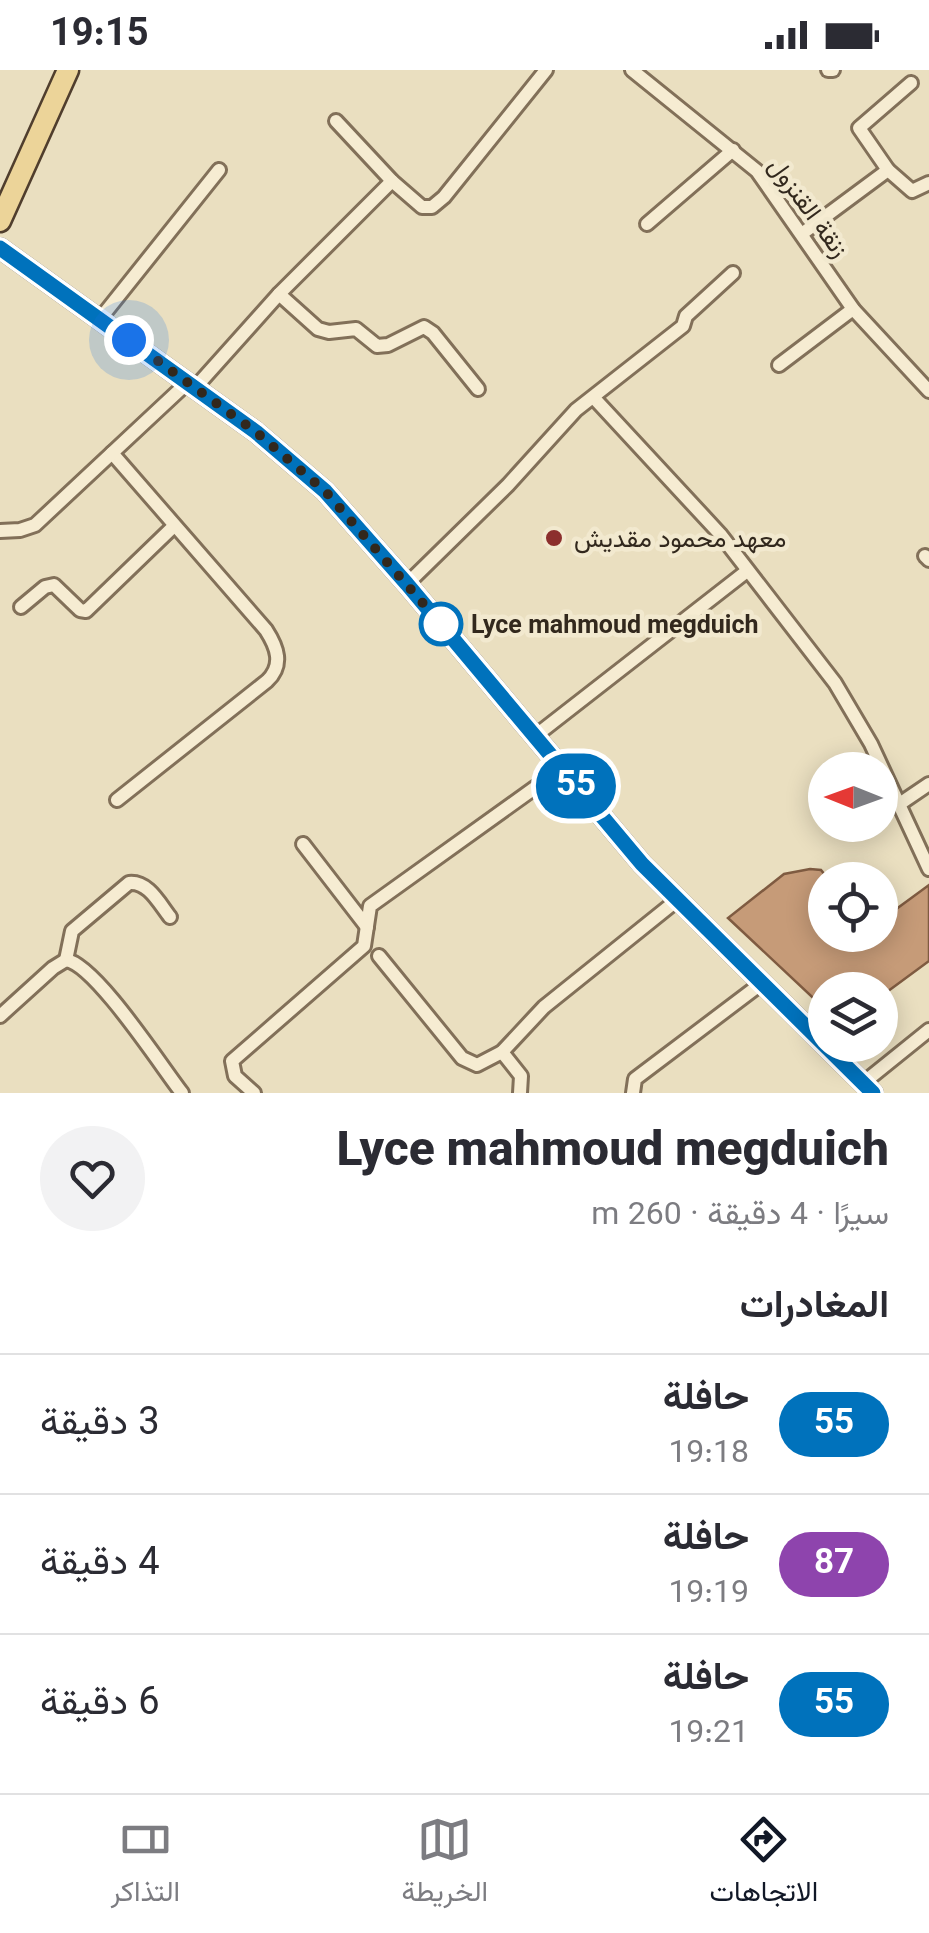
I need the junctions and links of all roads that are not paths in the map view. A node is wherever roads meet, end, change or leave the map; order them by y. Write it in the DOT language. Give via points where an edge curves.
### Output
graph roads {
  1 [pos="68,70"];
  2 [pos="546,70"];
  3 [pos="632,70"];
  4 [pos="911,84"];
  5 [pos="336,121"];
  6 [pos="733,150"];
  7 [pos="28,155"];
  8 [pos="219,170"];
  9 [pos="888,170"];
  10 [pos="392,182"];
  11 [pos="929,183"];
  12 [pos="0,190"];
  13 [pos="0,220"];
  14 [pos="647,224"];
  15 [pos="803,233"];
  16 [pos="0,248"];
  17 [pos="0,263"];
  18 [pos="37,273"];
  19 [pos="733,274"];
  20 [pos="279,294"];
  21 [pos="853,309"];
  22 [pos="100,319"];
  23 [pos="779,365"];
  24 [pos="191,386"];
  25 [pos="478,390"];
  26 [pos="929,392"];
  27 [pos="594,398"];
  28 [pos="112,453"];
  29 [pos="174,526"];
  30 [pos="0,532"];
  31 [pos="747,571"];
  32 [pos="407,584"];
  33 [pos="21,607"];
  34 [pos="534,738"];
  35 [pos="874,752"];
  36 [pos="562,770"];
  37 [pos="929,784"];
  38 [pos="117,800"];
  39 [pos="898,805"];
  40 [pos="303,844"];
  41 [pos="929,869"];
  42 [pos="676,902"];
  43 [pos="170,917"];
  44 [pos="367,927"];
  45 [pos="379,956"];
  46 [pos="66,960"];
  47 [pos="762,983"];
  48 [pos="0,1016"];
  49 [pos="929,1030"];
  50 [pos="502,1052"];
  51 [pos="868,1088"];
  52 [pos="182,1093"];
  53 [pos="254,1093"];
  54 [pos="520,1093"];
  55 [pos="633,1093"];
  1 -- 7 [label="main road"];
  2 -- 10 [label="street" via="436,205 422,207"];
  3 -- 6 [label="street, زنقة القنزول"];
  4 -- 9 [label="street" via="859,128"];
  5 -- 10 [label="street"];
  6 -- 14 [label="street"];
  6 -- 15 [label="street, زنقة القنزول"];
  7 -- 12 [label="main road"];
  7 -- 13 [label="main road"];
  8 -- 22 [label="street"];
  9 -- 11 [label="street" via="912,191"];
  9 -- 15 [label="street"];
  10 -- 20 [label="street"];
  15 -- 21 [label="street, زنقة القنزول"];
  16 -- 18 [label="street"];
  17 -- 18 [label="street"];
  18 -- 22 [label="street"];
  19 -- 27 [label="street" via="683,326"];
  20 -- 24 [label="street"];
  20 -- 25 [label="street" via="318,329 353,328 378,346 428,329"];
  21 -- 23 [label="street"];
  21 -- 26 [label="street, زنقة القنزول"];
  22 -- 24 [label="street"];
  24 -- 28 [label="street"];
  24 -- 32 [label="street" via="325,491"];
  27 -- 31 [label="street"];
  27 -- 32 [label="street"];
  28 -- 29 [label="street"];
  28 -- 30 [label="street" via="35,525"];
  29 -- 33 [label="street" via="86,611 50,585"];
  29 -- 38 [label="street" via="266,630 278,664 267,680"];
  31 -- 34 [label="street"];
  31 -- 35 [label="street" via="836,683"];
  32 -- 34 [label="street"];
  34 -- 36 [label="street"];
  36 -- 42 [label="street"];
  36 -- 44 [label="street" via="374,903"];
  37 -- 39 [label="street"];
  39 -- 41 [label="street"];
  40 -- 44 [label="street"];
  42 -- 47 [label="street"];
  42 -- 50 [label="street" via="544,1007"];
  43 -- 46 [label="street" via="147,888 129,883 72,931"];
  44 -- 53 [label="street" via="360,950 232,1061 235,1076"];
  45 -- 50 [label="street" via="469,1063 484,1064"];
  46 -- 48 [label="street"];
  46 -- 52 [label="street" via="96,980"];
  47 -- 51 [label="street"];
  47 -- 55 [label="street" via="635,1079"];
  49 -- 51 [label="street"];
  50 -- 54 [label="street" via="521,1076"];
}
